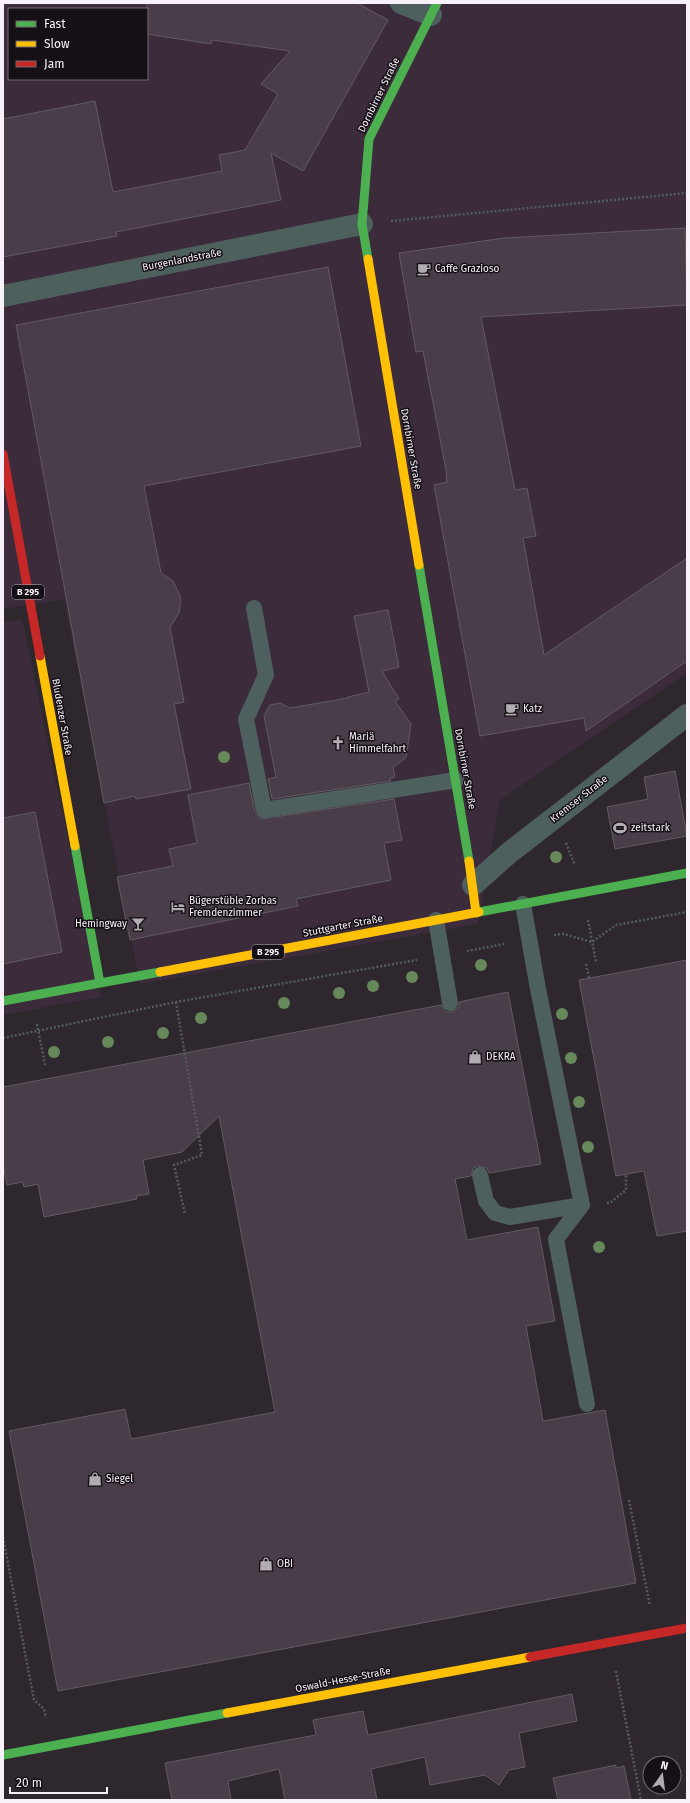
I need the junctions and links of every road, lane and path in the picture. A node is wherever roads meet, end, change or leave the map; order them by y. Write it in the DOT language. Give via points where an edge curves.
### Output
graph roads {
  1 [pos="402,3"];
  2 [pos="434,9"];
  3 [pos="687,193"];
  4 [pos="362,224"];
  5 [pos="3,296"];
  6 [pos="3,454"];
  7 [pos="254,608"];
  8 [pos="687,715"];
  9 [pos="456,780"];
  10 [pos="687,873"];
  11 [pos="473,885"];
  12 [pos="523,904"];
  13 [pos="687,912"];
  14 [pos="476,913"];
  15 [pos="436,920"];
  16 [pos="529,940"];
  17 [pos="592,942"];
  18 [pos="443,956"];
  19 [pos="596,962"];
  20 [pos="586,964"];
  21 [pos="589,978"];
  22 [pos="100,983"];
  23 [pos="30,996"];
  24 [pos="3,1002"];
  25 [pos="176,1002"];
  26 [pos="450,1003"];
  27 [pos="38,1031"];
  28 [pos="3,1038"];
  29 [pos="45,1065"];
  30 [pos="626,1174"];
  31 [pos="480,1175"];
  32 [pos="582,1204"];
  33 [pos="185,1214"];
  34 [pos="587,1404"];
  35 [pos="629,1500"];
  36 [pos="3,1537"];
  37 [pos="687,1628"];
  38 [pos="656,1634"];
  39 [pos="611,1642"];
  40 [pos="52,1746"];
  41 [pos="3,1755"];
  42 [pos="641,1800"];
  1 -- 2 [label="street"];
  2 -- 4 [label="street, Dornbirner Straße" via="369,139"];
  3 -- 4 [label="path"];
  4 -- 5 [label="street, Burgenlandstraße"];
  4 -- 9 [label="street, Dornbirner Straße"];
  6 -- 22 [label="street, Bludenzer Straße / B 295"];
  7 -- 9 [label="lane" via="266,675 246,719 264,810"];
  8 -- 11 [label="street, Kremser Straße" via="509,853"];
  9 -- 11 [label="street, Dornbirner Straße"];
  10 -- 12 [label="street, Stuttgarter Straße / B 295"];
  11 -- 14 [label="street, Dornbirner Straße"];
  12 -- 14 [label="street, Stuttgarter Straße / B 295"];
  12 -- 16 [label="lane"];
  13 -- 17 [label="path" via="616,925"];
  14 -- 15 [label="street, Stuttgarter Straße / B 295"];
  15 -- 18 [label="lane"];
  15 -- 22 [label="street, Stuttgarter Straße / B 295"];
  16 -- 17 [label="path" via="562,934"];
  16 -- 18 [label="path"];
  16 -- 32 [label="lane"];
  17 -- 19 [label="path"];
  18 -- 25 [label="path"];
  18 -- 26 [label="lane"];
  20 -- 21 [label="path"];
  22 -- 23 [label="street, Stuttgarter Straße"];
  23 -- 24 [label="street, Stuttgarter Straße"];
  23 -- 27 [label="path"];
  25 -- 27 [label="path"];
  25 -- 33 [label="path" via="202,1155 174,1165"];
  27 -- 28 [label="path"];
  27 -- 29 [label="path"];
  30 -- 32 [label="path" via="626,1190 610,1203"];
  31 -- 32 [label="lane" via="486,1201 495,1213 510,1217"];
  32 -- 34 [label="lane" via="556,1240"];
  35 -- 38 [label="path"];
  36 -- 40 [label="path" via="34,1700 44,1709"];
  37 -- 38 [label="street, Oswald-Hesse-Straße"];
  38 -- 39 [label="street, Oswald-Hesse-Straße"];
  39 -- 40 [label="street, Oswald-Hesse-Straße"];
  39 -- 42 [label="path"];
  40 -- 41 [label="street, Oswald-Hesse-Straße"];
}
